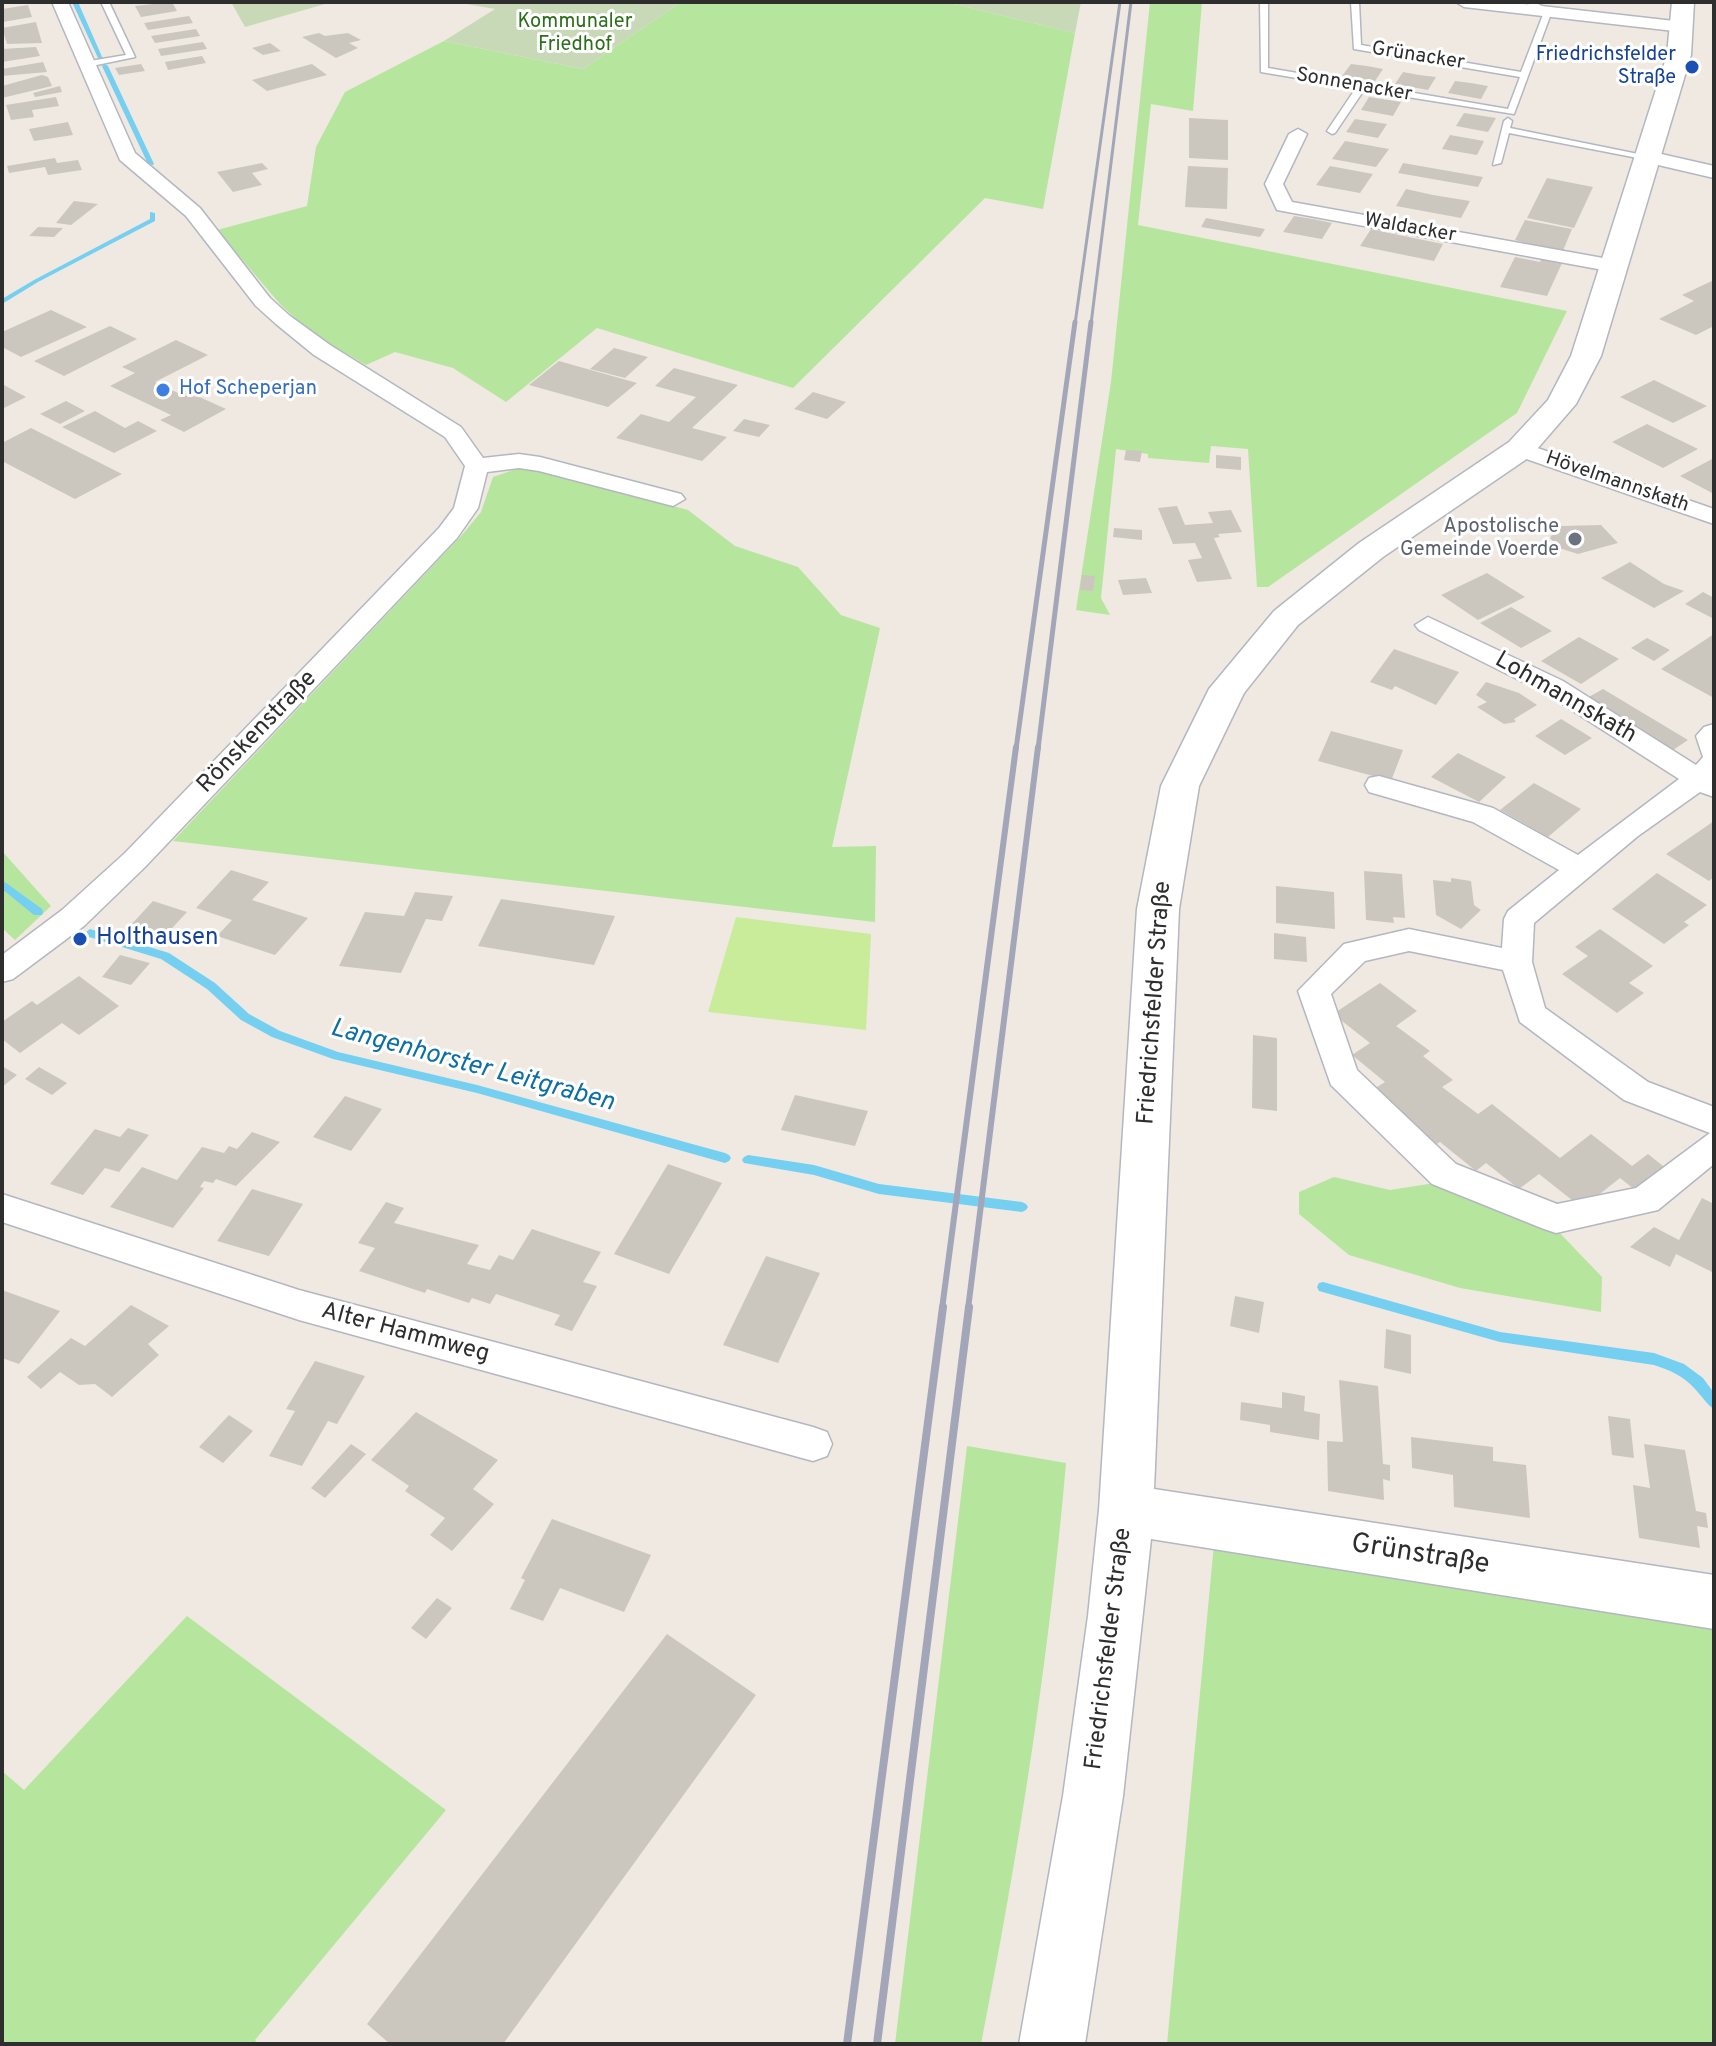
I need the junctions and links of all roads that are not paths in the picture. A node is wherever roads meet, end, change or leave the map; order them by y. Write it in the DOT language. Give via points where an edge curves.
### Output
graph roads {
  1 [pos="60,2"];
  2 [pos="105,2"];
  3 [pos="1264,2"];
  4 [pos="1355,2"];
  5 [pos="1464,2"];
  6 [pos="1527,2"];
  7 [pos="1683,2"];
  8 [pos="1548,11"];
  9 [pos="1683,27"];
  10 [pos="87,64"];
  11 [pos="1524,75"];
  12 [pos="1361,87"];
  13 [pos="1511,112"];
  14 [pos="1506,130"];
  15 [pos="1332,131"];
  16 [pos="1298,134"];
  17 [pos="1648,157"];
  18 [pos="1496,163"];
  19 [pos="1714,172"];
  20 [pos="1614,266"];
  21 [pos="1520,449"];
  22 [pos="477,466"];
  23 [pos="673,499"];
  24 [pos="1714,517"];
  25 [pos="1428,625"];
  26 [pos="1714,733"];
  27 [pos="1714,753"];
  28 [pos="1709,777"];
  29 [pos="1379,785"];
  30 [pos="1580,869"];
  31 [pos="1516,962"];
  32 [pos="2,971"];
  33 [pos="1714,1121"];
  34 [pos="1714,1145"];
  35 [pos="2,1208"];
  36 [pos="813,1444"];
  37 [pos="1126,1510"];
  38 [pos="1714,1602"];
  39 [pos="1052,2044"];
  1 -- 10 [label="street"];
  2 -- 10 [label="lane" via="131,57"];
  3 -- 12 [label="lane, Sonnenacker" via="1264,70"];
  4 -- 11 [label="lane, Grünacker" via="1357,47"];
  5 -- 8 [label="street"];
  6 -- 8 [label="lane"];
  7 -- 9 [label="main road, Friedrichsfelder Straße"];
  8 -- 9 [label="street"];
  8 -- 11 [label="lane"];
  9 -- 17 [label="main road, Friedrichsfelder Straße"];
  10 -- 22 [label="street" via="127,156 193,212 263,302 322,350 453,432"];
  11 -- 13 [label="lane"];
  12 -- 13 [label="lane, Sonnenacker"];
  12 -- 15 [label="lane"];
  13 -- 14 [label="lane"];
  14 -- 17 [label="lane"];
  14 -- 18 [label="lane"];
  16 -- 20 [label="street, Waldacker" via="1274,184 1284,206"];
  17 -- 19 [label="street"];
  17 -- 20 [label="main road, Friedrichsfelder Straße"];
  20 -- 21 [label="main road, Friedrichsfelder Straße" via="1586,356 1561,404"];
  21 -- 24 [label="street, Hövelmannskath"];
  21 -- 37 [label="main road, Friedrichsfelder Straße" via="1371,550 1286,618 1227,689 1180,786 1158,909"];
  22 -- 23 [label="street" via="540,464"];
  22 -- 32 [label="street, Rönskenstraße" via="466,508 448,533 135,860 73,918"];
  25 -- 28 [label="street, Lohmannskath" via="1554,687"];
  26 -- 27 [label="street"];
  28 -- 30 [label="street, Lohmannskath"];
  29 -- 30 [label="street" via="1483,815"];
  30 -- 31 [label="street, Lohmannskath" via="1519,919"];
  31 -- 33 [label="street, Lohmannskath" via="1531,1014 1636,1091"];
  31 -- 34 [label="street" via="1409,940 1355,952 1314,991 1343,1076 1444,1174 1556,1219 1646,1200"];
  35 -- 36 [label="street, Alter Hammweg" via="299,1305"];
  37 -- 38 [label="main road, Grünstraße"];
  37 -- 39 [label="main road, Friedrichsfelder Straße" via="1093,1796"];
}
